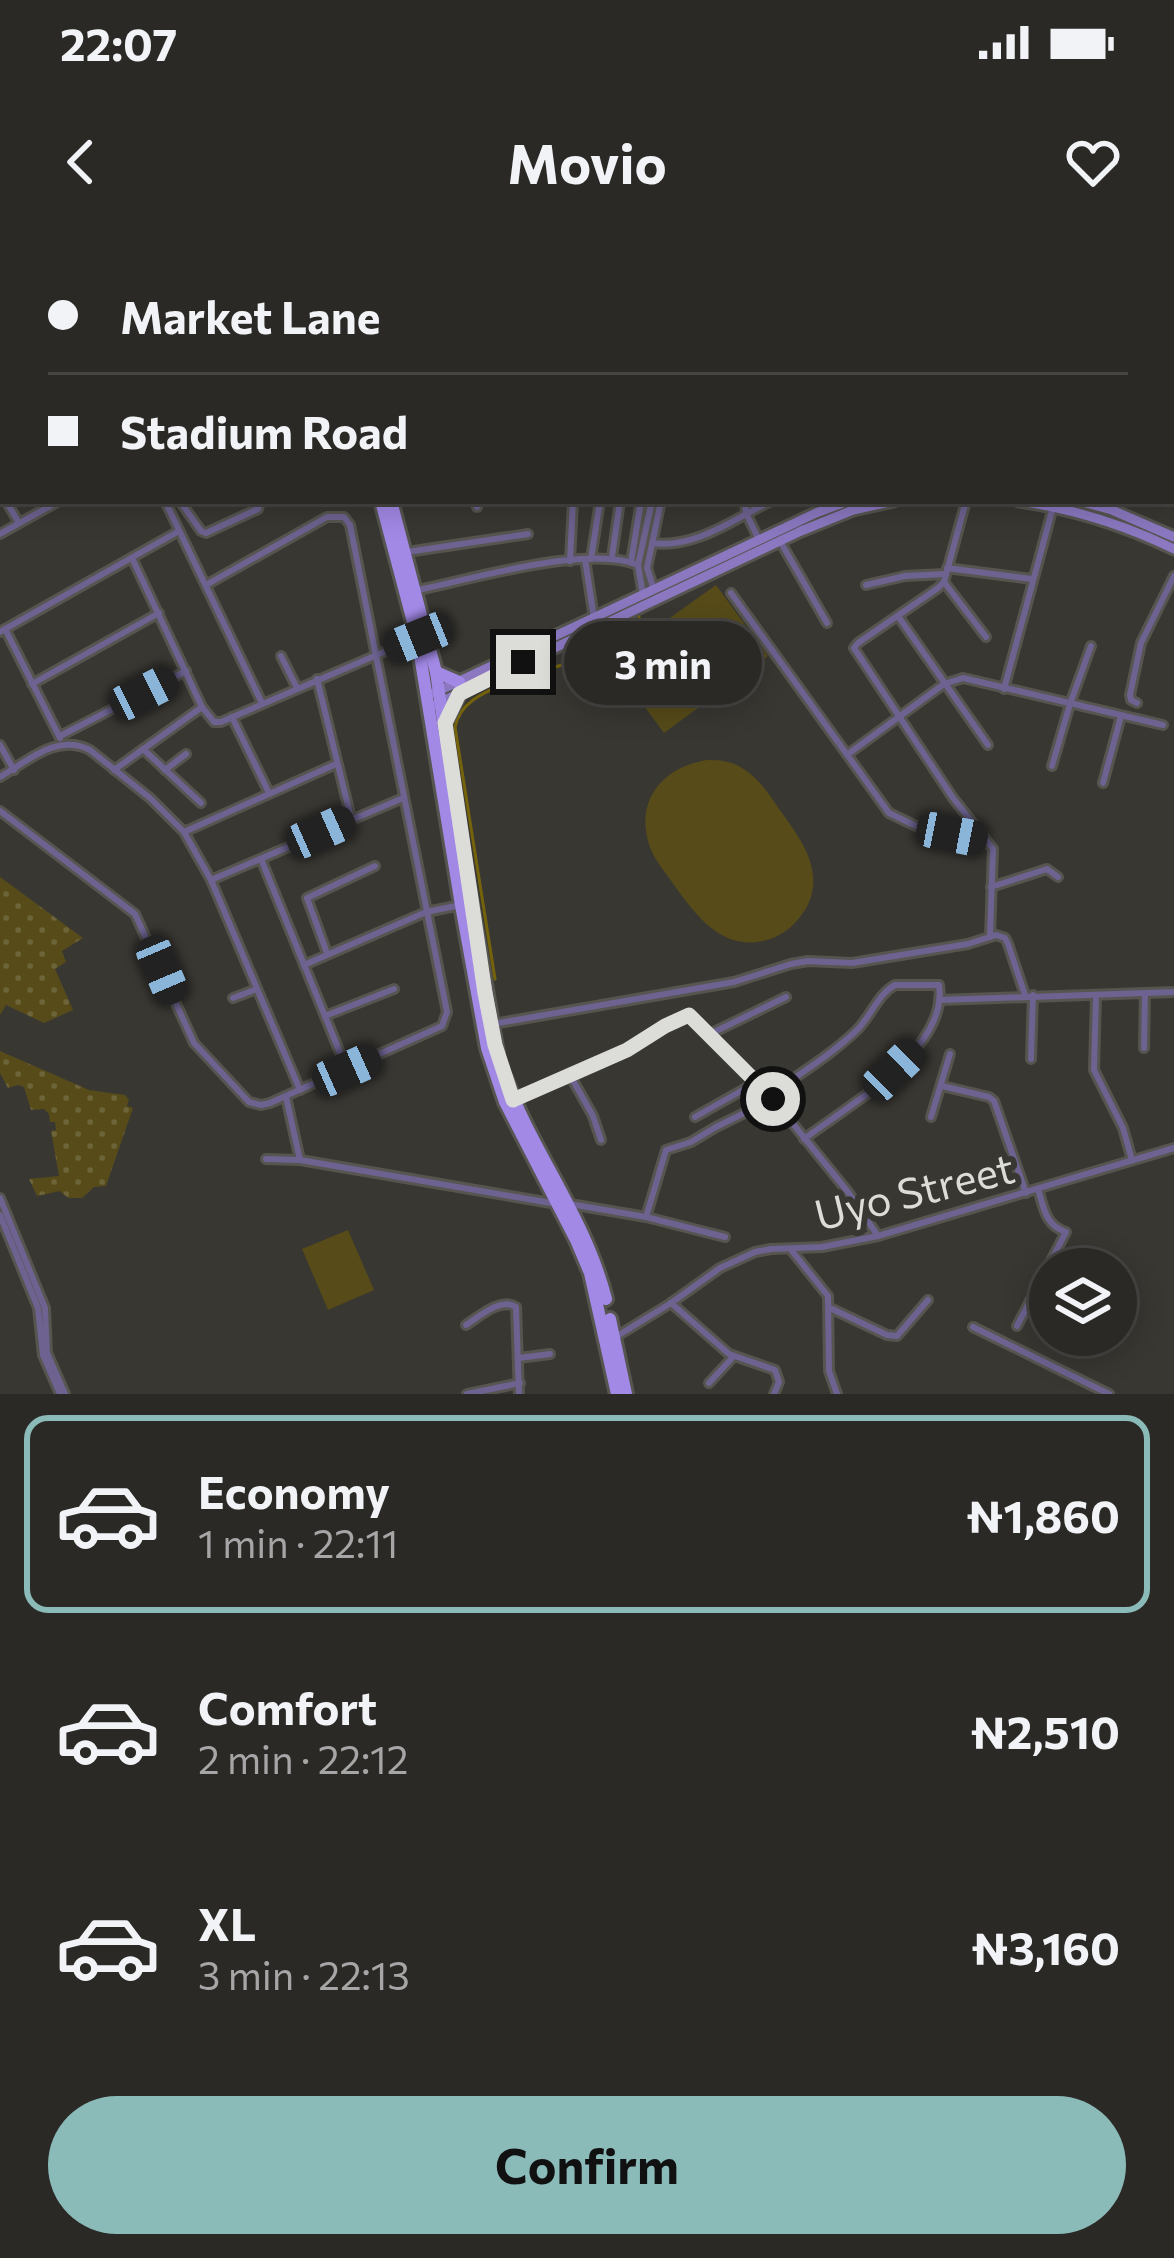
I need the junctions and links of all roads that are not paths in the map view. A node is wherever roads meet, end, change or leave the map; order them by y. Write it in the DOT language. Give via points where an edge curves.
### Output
graph roads {
  1 [pos="8,504"];
  2 [pos="54,504"];
  3 [pos="166,504"];
  4 [pos="182,504"];
  5 [pos="260,504"];
  6 [pos="382,504"];
  7 [pos="393,504"];
  8 [pos="572,504"];
  9 [pos="600,504"];
  10 [pos="620,504"];
  11 [pos="641,504"];
  12 [pos="655,504"];
  13 [pos="656,504"];
  14 [pos="745,504"];
  15 [pos="766,504"];
  16 [pos="880,504"];
  17 [pos="964,504"];
  18 [pos="1036,504"];
  19 [pos="1090,504"];
  20 [pos="814,507"];
  21 [pos="1053,507"];
  22 [pos="746,513"];
  23 [pos="19,524"];
  24 [pos="179,531"];
  25 [pos="0,534"];
  26 [pos="528,534"];
  27 [pos="1173,534"];
  28 [pos="759,540"];
  29 [pos="780,541"];
  30 [pos="652,543"];
  31 [pos="1174,549"];
  32 [pos="406,552"];
  33 [pos="133,558"];
  34 [pos="612,558"];
  35 [pos="588,559"];
  36 [pos="570,561"];
  37 [pos="634,563"];
  38 [pos="945,574"];
  39 [pos="1174,576"];
  40 [pos="1033,580"];
  41 [pos="206,585"];
  42 [pos="866,585"];
  43 [pos="416,590"];
  44 [pos="654,590"];
  45 [pos="730,593"];
  46 [pos="643,596"];
  47 [pos="158,613"];
  48 [pos="898,616"];
  49 [pos="594,618"];
  50 [pos="827,623"];
  51 [pos="3,630"];
  52 [pos="986,637"];
  53 [pos="418,638"];
  54 [pos="1090,646"];
  55 [pos="376,654"];
  56 [pos="281,656"];
  57 [pos="186,671"];
  58 [pos="436,672"];
  59 [pos="316,680"];
  60 [pos="32,684"];
  61 [pos="944,684"];
  62 [pos="297,688"];
  63 [pos="459,688"];
  64 [pos="1004,689"];
  65 [pos="435,699"];
  66 [pos="262,703"];
  67 [pos="1138,703"];
  68 [pos="1070,704"];
  69 [pos="202,707"];
  70 [pos="1121,716"];
  71 [pos="232,717"];
  72 [pos="898,718"];
  73 [pos="445,723"];
  74 [pos="1163,725"];
  75 [pos="60,740"];
  76 [pos="0,745"];
  77 [pos="988,745"];
  78 [pos="143,749"];
  79 [pos="186,754"];
  80 [pos="848,754"];
  81 [pos="336,764"];
  82 [pos="1052,766"];
  83 [pos="14,770"];
  84 [pos="114,770"];
  85 [pos="165,770"];
  86 [pos="0,777"];
  87 [pos="1103,783"];
  88 [pos="269,793"];
  89 [pos="404,797"];
  90 [pos="201,803"];
  91 [pos="0,811"];
  92 [pos="351,818"];
  93 [pos="184,832"];
  94 [pos="987,841"];
  95 [pos="261,859"];
  96 [pos="375,866"];
  97 [pos="1058,877"];
  98 [pos="211,880"];
  99 [pos="991,887"];
  100 [pos="460,905"];
  101 [pos="426,912"];
  102 [pos="991,937"];
  103 [pos="328,955"];
  104 [pos="304,965"];
  105 [pos="394,988"];
  106 [pos="257,989"];
  107 [pos="1174,992"];
  108 [pos="1144,993"];
  109 [pos="1096,994"];
  110 [pos="1029,995"];
  111 [pos="786,997"];
  112 [pos="233,998"];
  113 [pos="939,1000"];
  114 [pos="324,1016"];
  115 [pos="486,1021"];
  116 [pos="710,1034"];
  117 [pos="1144,1048"];
  118 [pos="950,1054"];
  119 [pos="1031,1059"];
  120 [pos="347,1070"];
  121 [pos="571,1077"];
  122 [pos="757,1082"];
  123 [pos="942,1086"];
  124 [pos="300,1090"];
  125 [pos="286,1097"];
  126 [pos="772,1097"];
  127 [pos="513,1100"];
  128 [pos="695,1117"];
  129 [pos="932,1117"];
  130 [pos="601,1139"];
  131 [pos="804,1139"];
  132 [pos="1174,1148"];
  133 [pos="266,1159"];
  134 [pos="300,1160"];
  135 [pos="1132,1160"];
  136 [pos="1037,1189"];
  137 [pos="1025,1193"];
  138 [pos="0,1198"];
  139 [pos="563,1204"];
  140 [pos="0,1215"];
  141 [pos="646,1217"];
  142 [pos="878,1236"];
  143 [pos="725,1237"];
  144 [pos="791,1249"];
  145 [pos="928,1300"];
  146 [pos="671,1303"];
  147 [pos="830,1308"];
  148 [pos="466,1325"];
  149 [pos="1017,1326"];
  150 [pos="974,1327"];
  151 [pos="614,1338"];
  152 [pos="550,1354"];
  153 [pos="734,1356"];
  154 [pos="519,1358"];
  155 [pos="520,1383"];
  156 [pos="709,1383"];
  157 [pos="62,1394"];
  158 [pos="467,1394"];
  159 [pos="520,1394"];
  160 [pos="622,1394"];
  161 [pos="774,1394"];
  162 [pos="837,1394"];
  163 [pos="1109,1394"];
  1 -- 23 [label="street"];
  2 -- 23 [label="street"];
  3 -- 24 [label="street"];
  4 -- 5 [label="street" via="206,533"];
  6 -- 53 [label="main road"];
  7 -- 32 [label="main road"];
  8 -- 36 [label="street"];
  9 -- 35 [label="street"];
  10 -- 34 [label="street"];
  11 -- 37 [label="street"];
  12 -- 37 [label="street"];
  13 -- 30 [label="street"];
  14 -- 22 [label="street"];
  15 -- 22 [label="street"];
  16 -- 29 [label="main road"];
  17 -- 38 [label="street"];
  18 -- 21 [label="main road"];
  19 -- 27 [label="main road"];
  20 -- 28 [label="main road"];
  21 -- 31 [label="main road"];
  21 -- 40 [label="street"];
  22 -- 28 [label="street"];
  22 -- 30 [label="street" via="690,541"];
  23 -- 25 [label="street"];
  24 -- 33 [label="street"];
  24 -- 41 [label="street"];
  26 -- 32 [label="street"];
  28 -- 44 [label="main road"];
  29 -- 50 [label="street"];
  29 -- 63 [label="main road"];
  30 -- 44 [label="street" via="647,573"];
  32 -- 43 [label="main road"];
  33 -- 47 [label="street"];
  33 -- 51 [label="street"];
  34 -- 35 [label="street"];
  34 -- 37 [label="street"];
  35 -- 36 [label="street"];
  35 -- 49 [label="street"];
  36 -- 43 [label="street"];
  37 -- 46 [label="street"];
  38 -- 40 [label="street"];
  38 -- 42 [label="street"];
  38 -- 48 [label="street" via="938,589"];
  38 -- 52 [label="street"];
  39 -- 67 [label="street" via="1141,644 1130,695"];
  40 -- 64 [label="street"];
  41 -- 55 [label="street" via="327,517 344,517"];
  41 -- 66 [label="street"];
  43 -- 58 [label="main road"];
  44 -- 46 [label="main road"];
  45 -- 80 [label="street"];
  46 -- 49 [label="main road"];
  47 -- 57 [label="street"];
  47 -- 60 [label="street"];
  48 -- 61 [label="street"];
  48 -- 72 [label="street" via="854,649"];
  49 -- 63 [label="main road"];
  51 -- 60 [label="street"];
  53 -- 55 [label="street"];
  53 -- 65 [label="main road"];
  54 -- 68 [label="street"];
  55 -- 59 [label="street"];
  55 -- 89 [label="street"];
  56 -- 62 [label="street"];
  57 -- 69 [label="street"];
  57 -- 75 [label="street"];
  58 -- 63 [label="main road"];
  58 -- 65 [label="main road"];
  59 -- 62 [label="street"];
  59 -- 81 [label="street"];
  60 -- 75 [label="street"];
  61 -- 64 [label="street" via="963,678"];
  61 -- 72 [label="street"];
  61 -- 77 [label="street"];
  62 -- 66 [label="street"];
  63 -- 65 [label="main road"];
  63 -- 73 [label="main road"];
  64 -- 68 [label="street"];
  65 -- 73 [label="main road"];
  65 -- 100 [label="main road"];
  66 -- 71 [label="street"];
  68 -- 70 [label="street"];
  68 -- 82 [label="street"];
  69 -- 71 [label="street" via="214,722"];
  69 -- 78 [label="street"];
  70 -- 74 [label="street"];
  70 -- 87 [label="street"];
  71 -- 88 [label="street"];
  72 -- 80 [label="street"];
  72 -- 94 [label="street"];
  73 -- 115 [label="main road"];
  75 -- 83 [label="street"];
  75 -- 84 [label="street" via="82,745"];
  76 -- 83 [label="street"];
  78 -- 84 [label="street"];
  78 -- 85 [label="street"];
  79 -- 85 [label="street"];
  80 -- 94 [label="street" via="896,818"];
  81 -- 88 [label="street"];
  81 -- 92 [label="street"];
  83 -- 86 [label="street"];
  84 -- 93 [label="street"];
  85 -- 90 [label="street"];
  88 -- 93 [label="street"];
  89 -- 92 [label="street"];
  89 -- 101 [label="street"];
  91 -- 125 [label="street" via="135,914 194,1043 244,1098 261,1105"];
  92 -- 95 [label="street"];
  93 -- 98 [label="street"];
  94 -- 99 [label="street" via="995,857"];
  95 -- 98 [label="street"];
  95 -- 104 [label="street"];
  96 -- 103 [label="street" via="307,898"];
  97 -- 99 [label="street" via="1047,869"];
  98 -- 106 [label="street"];
  99 -- 102 [label="street"];
  100 -- 101 [label="street"];
  100 -- 115 [label="main road"];
  101 -- 103 [label="street"];
  101 -- 120 [label="street" via="445,1020"];
  102 -- 110 [label="street" via="1005,938"];
  102 -- 115 [label="street" via="852,963 808,961 734,982"];
  103 -- 104 [label="street"];
  104 -- 114 [label="street"];
  105 -- 114 [label="street"];
  106 -- 112 [label="street"];
  106 -- 124 [label="street"];
  107 -- 108 [label="street"];
  108 -- 109 [label="street"];
  108 -- 117 [label="street"];
  109 -- 110 [label="street"];
  109 -- 135 [label="street" via="1094,1070"];
  110 -- 113 [label="street"];
  110 -- 119 [label="street"];
  111 -- 116 [label="street"];
  113 -- 126 [label="street" via="936,984 888,988 847,1039"];
  113 -- 131 [label="street" via="914,1051"];
  114 -- 120 [label="street"];
  115 -- 127 [label="main road"];
  115 -- 139 [label="main road" via="505,1102"];
  116 -- 121 [label="street" via="687,1016"];
  116 -- 122 [label="street"];
  118 -- 123 [label="street"];
  120 -- 124 [label="street"];
  121 -- 127 [label="street"];
  121 -- 130 [label="street"];
  122 -- 126 [label="street"];
  122 -- 128 [label="street"];
  123 -- 129 [label="street"];
  123 -- 137 [label="street" via="992,1098"];
  124 -- 125 [label="street"];
  125 -- 134 [label="street"];
  126 -- 131 [label="street"];
  126 -- 141 [label="street" via="666,1150"];
  127 -- 139 [label="main road"];
  131 -- 142 [label="street"];
  132 -- 135 [label="street, Uyo Street"];
  133 -- 134 [label="street"];
  134 -- 139 [label="street"];
  135 -- 136 [label="street, Uyo Street"];
  136 -- 137 [label="street, Uyo Street"];
  136 -- 149 [label="street" via="1048,1221 1066,1232"];
  137 -- 142 [label="street, Uyo Street"];
  138 -- 157 [label="street" via="45,1308 47,1353"];
  139 -- 141 [label="street"];
  139 -- 151 [label="main road" via="596,1266"];
  139 -- 160 [label="main road"];
  140 -- 157 [label="street"];
  141 -- 143 [label="street"];
  142 -- 144 [label="street, Uyo Street"];
  144 -- 146 [label="street, Uyo Street" via="739,1258"];
  144 -- 147 [label="street"];
  145 -- 147 [label="street" via="897,1336"];
  146 -- 151 [label="street, Uyo Street"];
  146 -- 153 [label="street"];
  147 -- 162 [label="street" via="829,1371"];
  148 -- 154 [label="street" via="510,1303 518,1311"];
  150 -- 163 [label="street"];
  151 -- 160 [label="main road"];
  152 -- 154 [label="street"];
  153 -- 156 [label="street"];
  153 -- 161 [label="street" via="775,1370"];
  154 -- 155 [label="street"];
  155 -- 158 [label="street"];
  155 -- 159 [label="street"];
}
